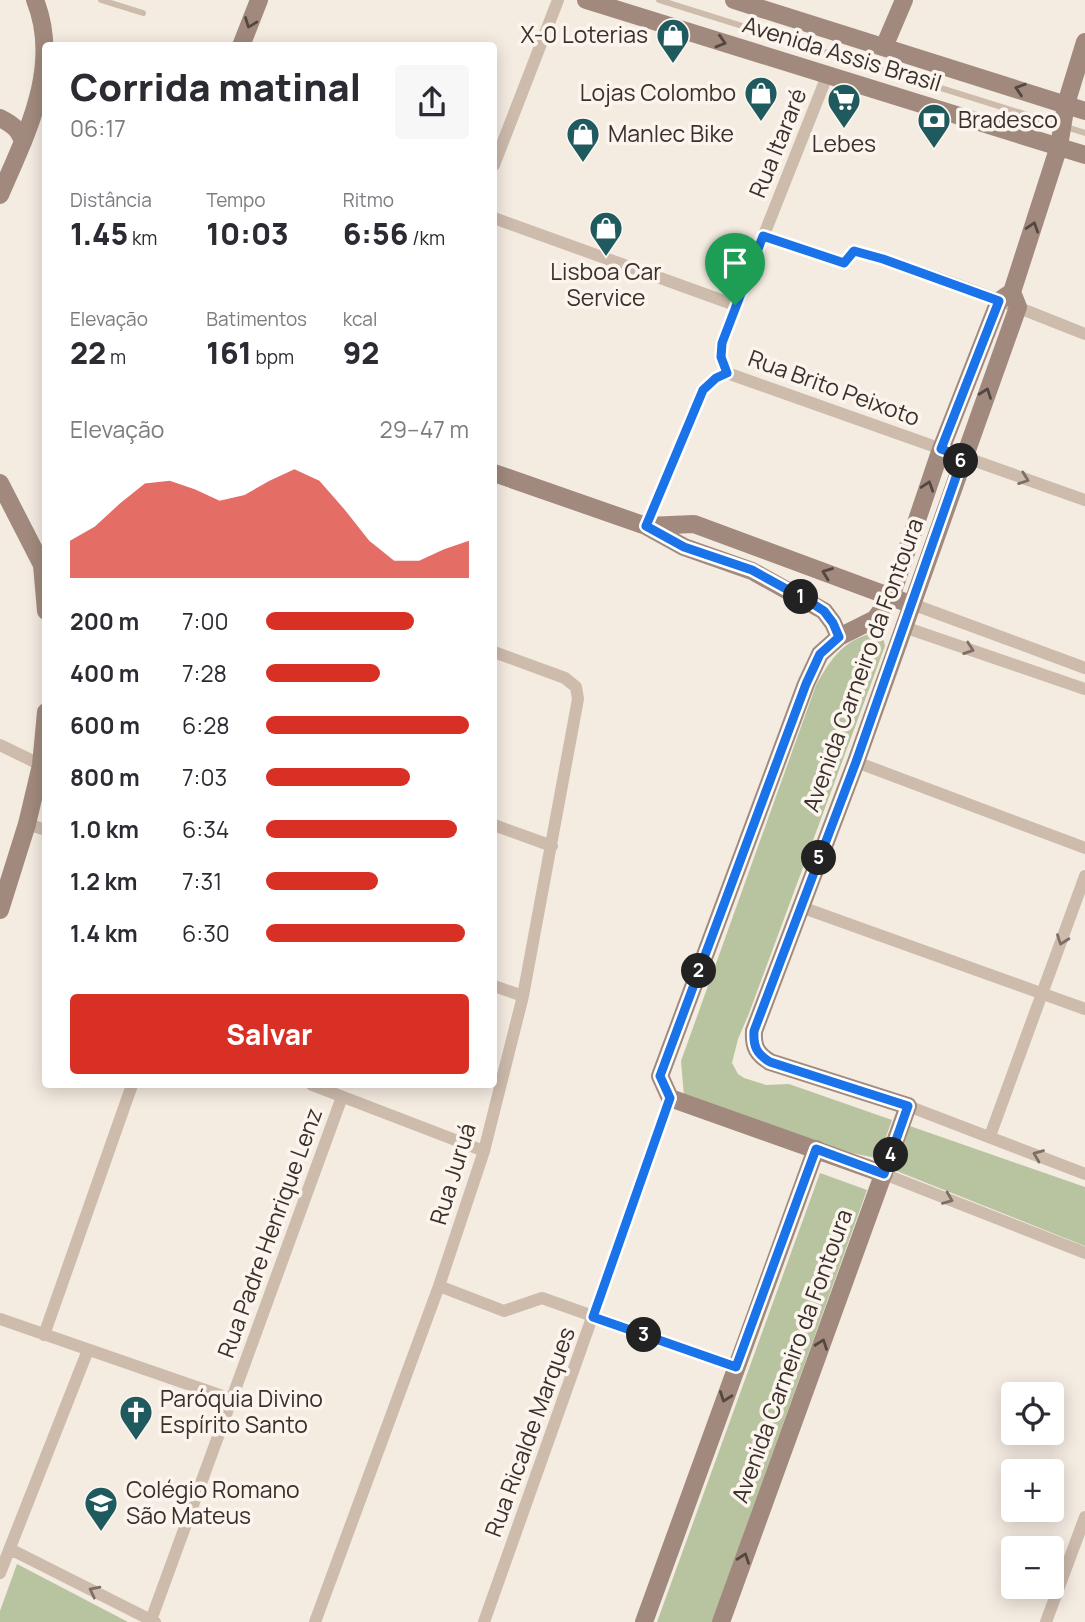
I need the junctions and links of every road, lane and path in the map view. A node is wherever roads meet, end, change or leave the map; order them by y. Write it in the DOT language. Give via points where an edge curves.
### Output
graph roads {
  1 [pos="35,0"];
  2 [pos="101,0"];
  3 [pos="259,0"];
  4 [pos="558,0"];
  5 [pos="586,0"];
  6 [pos="659,0"];
  7 [pos="734,0"];
  8 [pos="904,0"];
  9 [pos="143,13"];
  10 [pos="43,42"];
  11 [pos="243,42"];
  12 [pos="1085,43"];
  13 [pos="884,47"];
  14 [pos="827,76"];
  15 [pos="42,78"];
  16 [pos="1066,104"];
  17 [pos="1085,110"];
  18 [pos="4,120"];
  19 [pos="32,120"];
  20 [pos="1062,126"];
  21 [pos="1085,133"];
  22 [pos="23,142"];
  23 [pos="1059,146"];
  24 [pos="1085,155"];
  25 [pos="497,157"];
  26 [pos="0,195"];
  27 [pos="497,219"];
  28 [pos="763,236"];
  29 [pos="1010,300"];
  30 [pos="735,305"];
  31 [pos="1085,334"];
  32 [pos="727,373"];
  33 [pos="941,449"];
  34 [pos="963,457"];
  35 [pos="497,473"];
  36 [pos="0,483"];
  37 [pos="1085,500"];
  38 [pos="694,524"];
  39 [pos="646,526"];
  40 [pos="684,547"];
  41 [pos="42,557"];
  42 [pos="891,597"];
  43 [pos="912,604"];
  44 [pos="904,627"];
  45 [pos="839,637"];
  46 [pos="1037,650"];
  47 [pos="497,653"];
  48 [pos="1085,668"];
  49 [pos="1029,670"];
  50 [pos="1085,689"];
  51 [pos="0,745"];
  52 [pos="42,754"];
  53 [pos="856,762"];
  54 [pos="41,765"];
  55 [pos="27,824"];
  56 [pos="497,826"];
  57 [pos="42,829"];
  58 [pos="552,846"];
  59 [pos="1085,848"];
  60 [pos="1085,876"];
  61 [pos="801,907"];
  62 [pos="0,910"];
  63 [pos="497,987"];
  64 [pos="1042,994"];
  65 [pos="523,996"];
  66 [pos="1085,1009"];
  67 [pos="131,1088"];
  68 [pos="320,1088"];
  69 [pos="342,1097"];
  70 [pos="670,1098"];
  71 [pos="908,1106"];
  72 [pos="990,1136"];
  73 [pos="816,1149"];
  74 [pos="484,1151"];
  75 [pos="884,1174"];
  76 [pos="1085,1174"];
  77 [pos="1085,1253"];
  78 [pos="439,1286"];
  79 [pos="593,1317"];
  80 [pos="0,1320"];
  81 [pos="44,1335"];
  82 [pos="88,1350"];
  83 [pos="736,1367"];
  84 [pos="231,1399"];
  85 [pos="1085,1517"];
  86 [pos="10,1549"];
  87 [pos="0,1573"];
  88 [pos="153,1621"];
  89 [pos="315,1622"];
  90 [pos="484,1622"];
  91 [pos="644,1622"];
  92 [pos="721,1622"];
  93 [pos="1046,1622"];
  1 -- 10 [label="main road"];
  2 -- 9 [label="lane"];
  3 -- 11 [label="main road, one-way"];
  4 -- 25 [label="street"];
  5 -- 14 [label="main road, Avenida Assis Brasil, one-way"];
  6 -- 20 [label="lane"];
  7 -- 13 [label="main road, Avenida Assis Brasil"];
  8 -- 13 [label="main road"];
  12 -- 16 [label="main road, Avenida Carneiro da Fontoura"];
  16 -- 13 [label="main road, Avenida Assis Brasil, one-way"];
  14 -- 23 [label="main road, Avenida Assis Brasil"];
  14 -- 28 [label="street, Rua Itararé"];
  15 -- 19 [label="main road"];
  16 -- 17 [label="main road, Avenida Assis Brasil"];
  16 -- 20 [label="main road, Avenida Carneiro da Fontoura"];
  18 -- 19 [label="main road"];
  18 -- 22 [label="main road" via="20,133"];
  19 -- 22 [label="main road"];
  20 -- 21 [label="lane"];
  20 -- 23 [label="main road, Avenida Carneiro da Fontoura"];
  22 -- 26 [label="main road"];
  23 -- 24 [label="main road, Avenida Assis Brasil"];
  29 -- 23 [label="main road, Avenida Carneiro da Fontoura, one-way"];
  27 -- 30 [label="street"];
  28 -- 29 [label="street" via="844,263 854,251"];
  28 -- 30 [label="street, Rua Itararé"];
  29 -- 31 [label="street"];
  29 -- 33 [label="main road, Avenida Carneiro da Fontoura"];
  34 -- 29 [label="main road, Avenida Carneiro da Fontoura, one-way"];
  30 -- 32 [label="street, Rua Itararé" via="722,343"];
  32 -- 33 [label="street, Rua Brito Peixoto"];
  32 -- 39 [label="street" via="703,390"];
  33 -- 34 [label="street, Rua Brito Peixoto"];
  42 -- 33 [label="main road, Avenida Carneiro da Fontoura, one-way"];
  34 -- 37 [label="street, Rua Brito Peixoto, one-way"];
  34 -- 43 [label="main road, Avenida Carneiro da Fontoura"];
  35 -- 39 [label="main road"];
  36 -- 41 [label="main road"];
  38 -- 39 [label="main road"];
  38 -- 40 [label="main road"];
  42 -- 38 [label="main road, one-way"];
  39 -- 40 [label="main road"];
  40 -- 45 [label="main road" via="752,570 810,602 824,611"];
  42 -- 43 [label="main road"];
  42 -- 45 [label="main road, Avenida Carneiro da Fontoura" via="875,619"];
  43 -- 44 [label="main road, Avenida Carneiro da Fontoura"];
  43 -- 46 [label="street"];
  44 -- 49 [label="street, one-way"];
  44 -- 53 [label="main road, Avenida Carneiro da Fontoura"];
  45 -- 70 [label="main road, Avenida Carneiro da Fontoura" via="820,654 806,684 660,1076"];
  46 -- 48 [label="street"];
  46 -- 49 [label="street"];
  47 -- 58 [label="street, Rua Juruá" via="565,678 576,687 578,699"];
  49 -- 50 [label="street"];
  51 -- 54 [label="street"];
  52 -- 54 [label="main road"];
  53 -- 59 [label="street"];
  53 -- 61 [label="main road, Avenida Carneiro da Fontoura"];
  54 -- 55 [label="main road"];
  55 -- 57 [label="street"];
  55 -- 62 [label="main road"];
  56 -- 58 [label="street"];
  58 -- 65 [label="street, Rua Juruá"];
  60 -- 64 [label="street, one-way"];
  61 -- 64 [label="street"];
  61 -- 71 [label="main road, Avenida Carneiro da Fontoura" via="754,1031 758,1055 785,1068"];
  63 -- 65 [label="street"];
  64 -- 66 [label="street"];
  64 -- 72 [label="street"];
  65 -- 74 [label="street, Rua Juruá"];
  67 -- 81 [label="street"];
  68 -- 69 [label="street"];
  69 -- 74 [label="street"];
  69 -- 84 [label="street, Rua Padre Henrique Lenz"];
  70 -- 73 [label="main road"];
  70 -- 79 [label="street, Rua Ricalde Marques"];
  71 -- 72 [label="street"];
  71 -- 75 [label="main road, Avenida Carneiro da Fontoura"];
  76 -- 72 [label="street, one-way"];
  73 -- 75 [label="main road"];
  73 -- 83 [label="main road"];
  74 -- 78 [label="street, Rua Juruá"];
  75 -- 77 [label="street, one-way"];
  92 -- 75 [label="main road, Avenida Carneiro da Fontoura, one-way"];
  78 -- 79 [label="street" via="503,1311 542,1298"];
  78 -- 89 [label="street, Rua Juruá"];
  79 -- 83 [label="street"];
  79 -- 90 [label="street, Rua Ricalde Marques"];
  80 -- 81 [label="street"];
  81 -- 82 [label="street"];
  82 -- 84 [label="street"];
  82 -- 86 [label="street"];
  83 -- 91 [label="main road, one-way"];
  84 -- 88 [label="street, Rua Padre Henrique Lenz"];
  85 -- 93 [label="street"];
  86 -- 87 [label="street"];
  88 -- 86 [label="street, one-way"];
}
